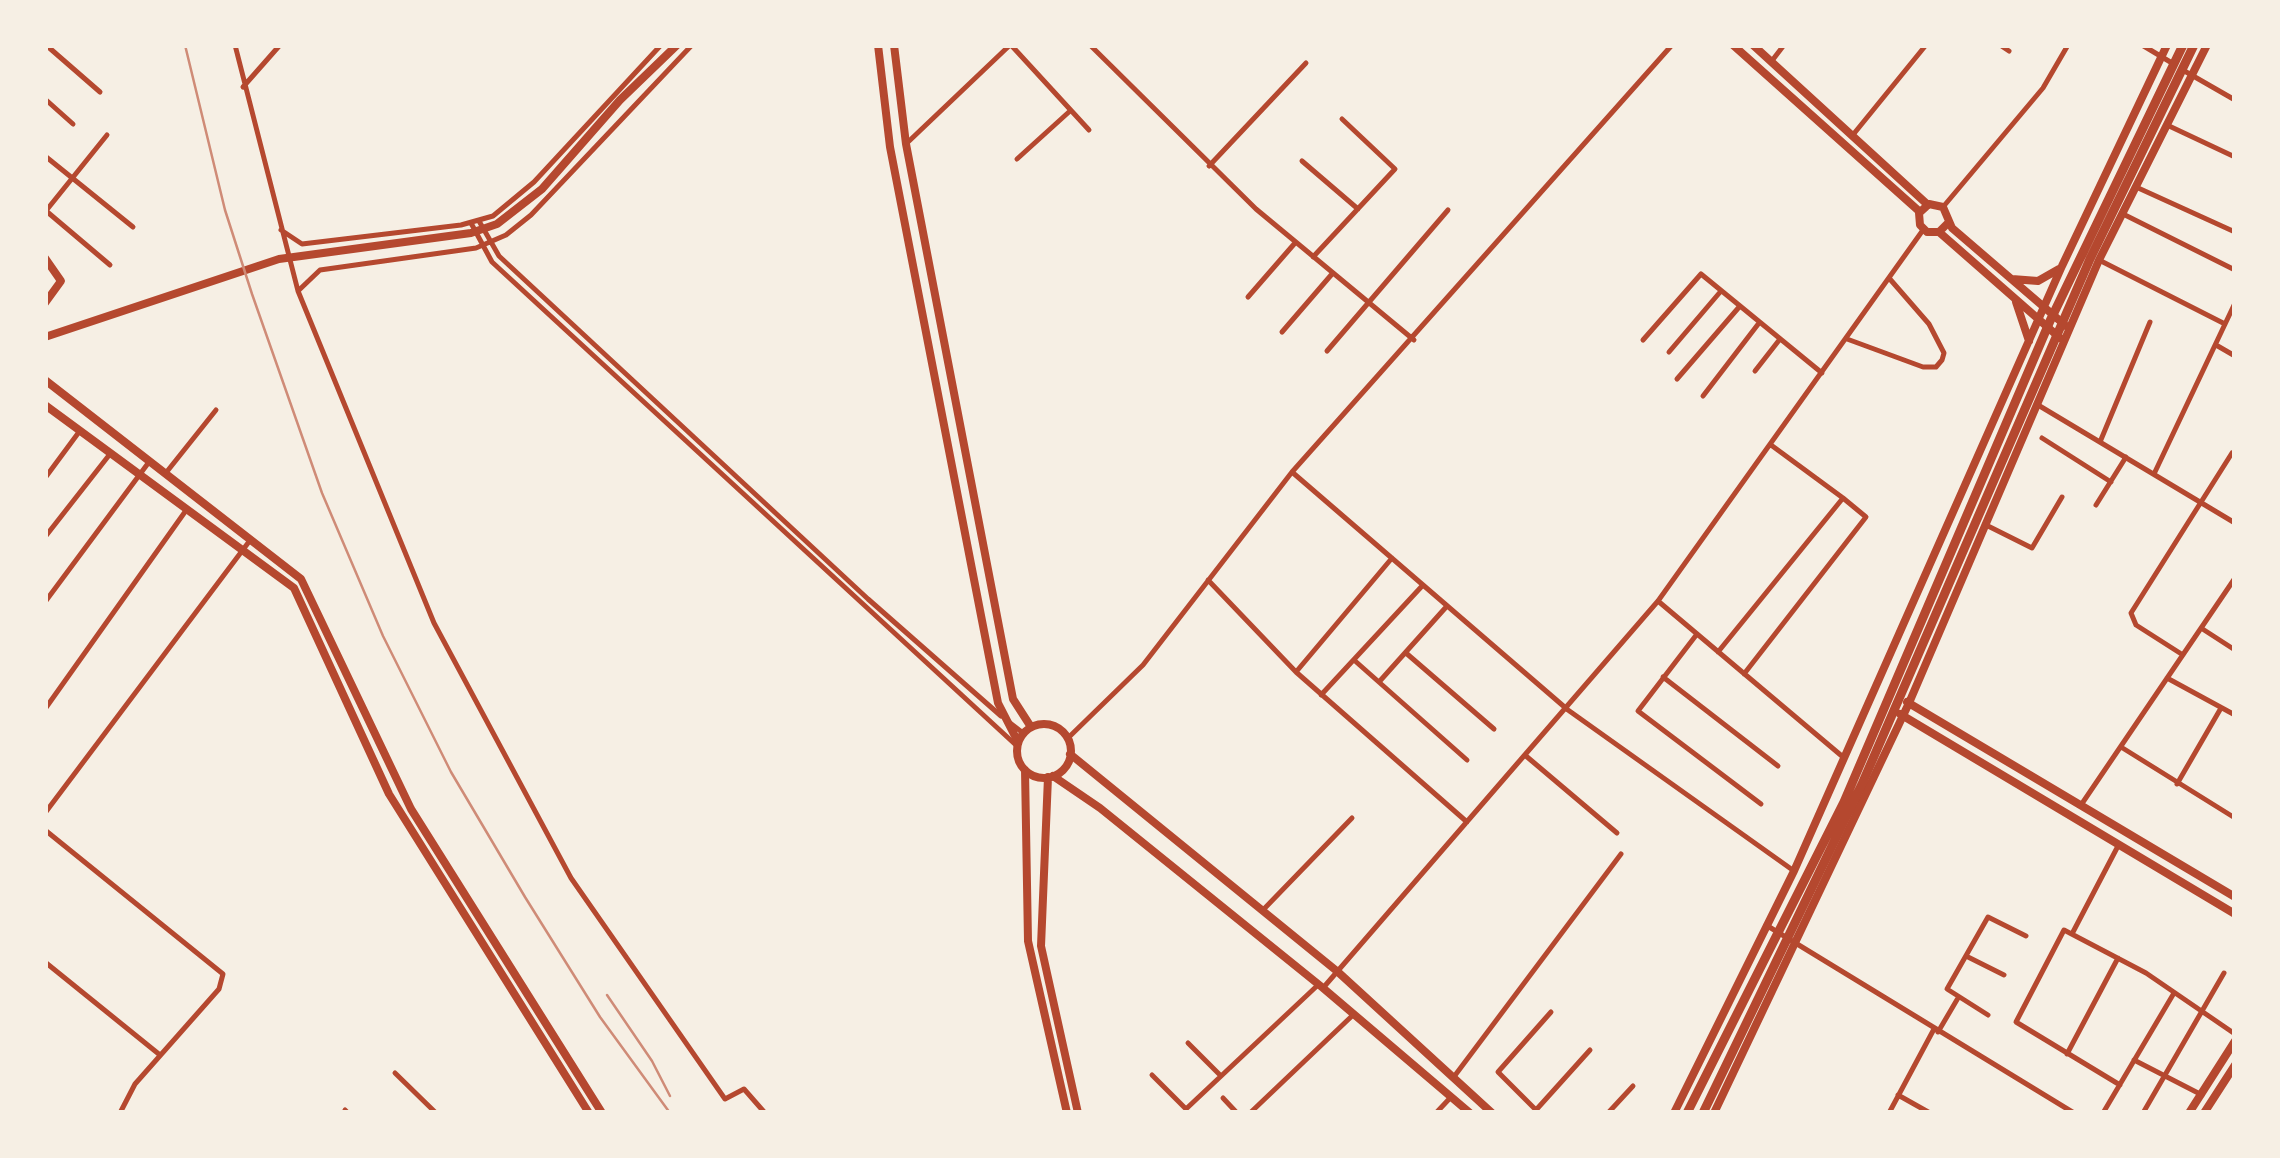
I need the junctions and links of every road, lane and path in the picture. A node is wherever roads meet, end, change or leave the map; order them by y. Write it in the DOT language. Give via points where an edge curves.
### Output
graph roads {
  1 [pos="46,45"];
  2 [pos="235,45"];
  3 [pos="280,45"];
  4 [pos="661,45"];
  5 [pos="677,45"];
  6 [pos="692,45"];
  7 [pos="878,45"];
  8 [pos="894,45"];
  9 [pos="1011,45"];
  10 [pos="1090,45"];
  11 [pos="1672,45"];
  12 [pos="1733,45"];
  13 [pos="1753,45"];
  14 [pos="1784,45"];
  15 [pos="1926,45"];
  16 [pos="2000,45"];
  17 [pos="2068,45"];
  18 [pos="2142,45"];
  19 [pos="2167,45"];
  20 [pos="2183,45"];
  21 [pos="2194,45"];
  22 [pos="2207,45"];
  23 [pos="2009,51"];
  24 [pos="2162,56"];
  25 [pos="1770,62"];
  26 [pos="1306,63"];
  27 [pos="2192,76"];
  28 [pos="243,87"];
  29 [pos="100,92"];
  30 [pos="45,99"];
  31 [pos="2235,100"];
  32 [pos="1070,111"];
  33 [pos="1342,119"];
  34 [pos="73,124"];
  35 [pos="2167,124"];
  36 [pos="1089,130"];
  37 [pos="107,135"];
  38 [pos="1852,136"];
  39 [pos="906,144"];
  40 [pos="45,156"];
  41 [pos="2235,157"];
  42 [pos="1017,159"];
  43 [pos="1302,160"];
  44 [pos="1209,166"];
  45 [pos="72,178"];
  46 [pos="2136,187"];
  47 [pos="1928,204"];
  48 [pos="1943,207"];
  49 [pos="1358,209"];
  50 [pos="1448,210"];
  51 [pos="45,211"];
  52 [pos="1920,212"];
  53 [pos="2123,214"];
  54 [pos="479,221"];
  55 [pos="471,223"];
  56 [pos="1947,224"];
  57 [pos="133,228"];
  58 [pos="279,228"];
  59 [pos="1924,230"];
  60 [pos="1939,232"];
  61 [pos="2235,232"];
  62 [pos="1296,242"];
  63 [pos="491,243"];
  64 [pos="481,246"];
  65 [pos="1313,257"];
  66 [pos="45,258"];
  67 [pos="2099,260"];
  68 [pos="110,265"];
  69 [pos="2062,266"];
  70 [pos="2235,270"];
  71 [pos="1332,273"];
  72 [pos="2008,277"];
  73 [pos="1889,278"];
  74 [pos="298,291"];
  75 [pos="1722,291"];
  76 [pos="1248,297"];
  77 [pos="2014,299"];
  78 [pos="45,303"];
  79 [pos="1368,303"];
  80 [pos="2235,303"];
  81 [pos="1740,306"];
  82 [pos="2043,308"];
  83 [pos="2038,320"];
  84 [pos="1760,322"];
  85 [pos="2150,322"];
  86 [pos="2225,324"];
  87 [pos="2068,328"];
  88 [pos="1282,332"];
  89 [pos="45,337"];
  90 [pos="1847,338"];
  91 [pos="1780,339"];
  92 [pos="1414,340"];
  93 [pos="1643,340"];
  94 [pos="2030,340"];
  95 [pos="2062,340"];
  96 [pos="2215,344"];
  97 [pos="1326,351"];
  98 [pos="1669,352"];
  99 [pos="2235,356"];
  100 [pos="1755,372"];
  101 [pos="1822,373"];
  102 [pos="1678,379"];
  103 [pos="45,380"];
  104 [pos="1703,396"];
  105 [pos="2035,403"];
  106 [pos="46,408"];
  107 [pos="216,410"];
  108 [pos="79,432"];
  109 [pos="2042,438"];
  110 [pos="2100,442"];
  111 [pos="1771,444"];
  112 [pos="110,454"];
  113 [pos="2232,454"];
  114 [pos="2126,458"];
  115 [pos="149,462"];
  116 [pos="1292,472"];
  117 [pos="139,474"];
  118 [pos="166,474"];
  119 [pos="2154,474"];
  120 [pos="45,478"];
  121 [pos="2110,482"];
  122 [pos="2062,497"];
  123 [pos="1842,498"];
  124 [pos="2201,502"];
  125 [pos="2096,505"];
  126 [pos="187,509"];
  127 [pos="2235,522"];
  128 [pos="1984,524"];
  129 [pos="45,538"];
  130 [pos="251,539"];
  131 [pos="244,548"];
  132 [pos="1392,558"];
  133 [pos="1208,580"];
  134 [pos="2234,583"];
  135 [pos="1423,585"];
  136 [pos="1658,601"];
  137 [pos="45,602"];
  138 [pos="1447,606"];
  139 [pos="2201,628"];
  140 [pos="1697,634"];
  141 [pos="2235,650"];
  142 [pos="1718,652"];
  143 [pos="1406,653"];
  144 [pos="2183,655"];
  145 [pos="1354,660"];
  146 [pos="1296,672"];
  147 [pos="1744,674"];
  148 [pos="1664,677"];
  149 [pos="2167,678"];
  150 [pos="1379,682"];
  151 [pos="1877,686"];
  152 [pos="1321,695"];
  153 [pos="1872,697"];
  154 [pos="1909,703"];
  155 [pos="45,708"];
  156 [pos="2221,708"];
  157 [pos="1568,710"];
  158 [pos="2235,715"];
  159 [pos="1903,716"];
  160 [pos="1003,717"];
  161 [pos="1494,729"];
  162 [pos="1022,737"];
  163 [pos="1068,738"];
  164 [pos="2121,746"];
  165 [pos="1070,754"];
  166 [pos="1526,756"];
  167 [pos="1844,758"];
  168 [pos="1468,760"];
  169 [pos="1778,766"];
  170 [pos="1025,770"];
  171 [pos="1050,776"];
  172 [pos="2177,784"];
  173 [pos="1761,804"];
  174 [pos="2081,806"];
  175 [pos="45,813"];
  176 [pos="1352,818"];
  177 [pos="2235,818"];
  178 [pos="1467,823"];
  179 [pos="45,830"];
  180 [pos="1617,833"];
  181 [pos="2118,846"];
  182 [pos="1621,854"];
  183 [pos="1794,871"];
  184 [pos="2235,897"];
  185 [pos="1262,911"];
  186 [pos="2235,914"];
  187 [pos="1766,924"];
  188 [pos="471,929"];
  189 [pos="2073,932"];
  190 [pos="2026,936"];
  191 [pos="1796,940"];
  192 [pos="1966,956"];
  193 [pos="2118,958"];
  194 [pos="45,962"];
  195 [pos="1338,972"];
  196 [pos="2004,974"];
  197 [pos="2224,974"];
  198 [pos="1321,986"];
  199 [pos="2174,993"];
  200 [pos="1958,998"];
  201 [pos="2202,1011"];
  202 [pos="1551,1012"];
  203 [pos="1354,1014"];
  204 [pos="1988,1015"];
  205 [pos="1936,1031"];
  206 [pos="2235,1038"];
  207 [pos="1188,1043"];
  208 [pos="1590,1050"];
  209 [pos="2067,1054"];
  210 [pos="160,1055"];
  211 [pos="2134,1060"];
  212 [pos="2235,1066"];
  213 [pos="395,1073"];
  214 [pos="1152,1074"];
  215 [pos="1221,1076"];
  216 [pos="2165,1076"];
  217 [pos="1454,1078"];
  218 [pos="2120,1085"];
  219 [pos="1633,1086"];
  220 [pos="2202,1094"];
  221 [pos="1898,1095"];
  222 [pos="1451,1097"];
  223 [pos="1223,1098"];
  224 [pos="1537,1112"];
  225 [pos="120,1113"];
  226 [pos="436,1113"];
  227 [pos="589,1113"];
  228 [pos="602,1113"];
  229 [pos="766,1113"];
  230 [pos="1066,1113"];
  231 [pos="1078,1113"];
  232 [pos="1238,1113"];
  233 [pos="1250,1113"];
  234 [pos="1436,1113"];
  235 [pos="1470,1113"];
  236 [pos="1492,1113"];
  237 [pos="1608,1113"];
  238 [pos="1674,1113"];
  239 [pos="1687,1113"];
  240 [pos="1703,1113"];
  241 [pos="1714,1113"];
  242 [pos="1889,1113"];
  243 [pos="1930,1113"];
  244 [pos="2074,1113"];
  245 [pos="2103,1113"];
  246 [pos="2142,1113"];
  247 [pos="2189,1113"];
  248 [pos="2204,1113"];
  1 -- 29 [label="street"];
  2 -- 28 [label="street"];
  3 -- 28 [label="street"];
  4 -- 54 [label="street" via="513,203"];
  5 -- 89 [label="street" via="542,189 497,224 471,234 279,258"];
  6 -- 63 [label="street" via="531,216"];
  7 -- 160 [label="street" via="890,147"];
  8 -- 39 [label="street"];
  9 -- 32 [label="street"];
  9 -- 39 [label="street"];
  10 -- 44 [label="street"];
  11 -- 92 [label="street"];
  12 -- 52 [label="street"];
  13 -- 25 [label="street"];
  14 -- 25 [label="street"];
  15 -- 38 [label="street"];
  16 -- 23 [label="street"];
  17 -- 48 [label="street" via="2043,88"];
  18 -- 24 [label="street"];
  19 -- 24 [label="street"];
  20 -- 239 [label="main road" via="2050,321 1844,802"];
  21 -- 240 [label="main road" via="2090,259 1862,784"];
  22 -- 27 [label="street"];
  24 -- 27 [label="street"];
  24 -- 69 [label="street"];
  25 -- 38 [label="street"];
  26 -- 44 [label="street"];
  27 -- 31 [label="street"];
  27 -- 35 [label="street"];
  28 -- 58 [label="street"];
  30 -- 34 [label="street"];
  32 -- 36 [label="street"];
  32 -- 42 [label="street"];
  33 -- 49 [label="street" via="1395,169"];
  35 -- 41 [label="street"];
  35 -- 46 [label="street"];
  37 -- 45 [label="street"];
  38 -- 47 [label="street"];
  39 -- 162 [label="street"];
  40 -- 45 [label="street"];
  43 -- 49 [label="street"];
  44 -- 62 [label="street"];
  45 -- 51 [label="street"];
  45 -- 57 [label="street"];
  46 -- 53 [label="street"];
  46 -- 61 [label="street"];
  47 -- 48 [label="street"];
  47 -- 52 [label="street"];
  48 -- 56 [label="street"];
  49 -- 65 [label="street"];
  50 -- 79 [label="street"];
  51 -- 68 [label="street"];
  52 -- 59 [label="street"];
  53 -- 67 [label="street"];
  53 -- 70 [label="street"];
  54 -- 55 [label="street"];
  54 -- 63 [label="street"];
  55 -- 58 [label="street" via="302,244"];
  55 -- 64 [label="street"];
  56 -- 60 [label="street"];
  56 -- 72 [label="street"];
  58 -- 74 [label="street"];
  59 -- 60 [label="street"];
  59 -- 73 [label="street"];
  60 -- 77 [label="street"];
  62 -- 65 [label="street"];
  62 -- 76 [label="street"];
  63 -- 64 [label="street"];
  63 -- 160 [label="street" via="868,599"];
  64 -- 74 [label="street" via="320,270"];
  64 -- 162 [label="street"];
  65 -- 71 [label="street"];
  66 -- 78 [label="street" via="61,281"];
  67 -- 86 [label="street"];
  67 -- 87 [label="street"];
  69 -- 72 [label="street" via="2038,281"];
  69 -- 82 [label="street"];
  71 -- 79 [label="street"];
  71 -- 88 [label="street"];
  72 -- 82 [label="street"];
  73 -- 90 [label="street"];
  73 -- 90 [label="street" via="1929,324 1942,360 1929,369"];
  74 -- 229 [label="street" via="434,624 571,878 725,1099 744,1089"];
  75 -- 81 [label="street"];
  75 -- 93 [label="street" via="1699,274"];
  75 -- 98 [label="street"];
  77 -- 83 [label="street"];
  77 -- 94 [label="street"];
  79 -- 92 [label="street"];
  79 -- 97 [label="street"];
  80 -- 86 [label="street"];
  81 -- 84 [label="street"];
  81 -- 102 [label="street"];
  82 -- 83 [label="street"];
  82 -- 87 [label="street"];
  83 -- 94 [label="street"];
  83 -- 95 [label="street"];
  84 -- 91 [label="street"];
  84 -- 104 [label="street"];
  85 -- 110 [label="street"];
  86 -- 96 [label="street"];
  87 -- 95 [label="street"];
  90 -- 101 [label="street"];
  91 -- 100 [label="street"];
  91 -- 101 [label="street"];
  92 -- 116 [label="street"];
  94 -- 151 [label="street"];
  95 -- 105 [label="street"];
  96 -- 99 [label="street"];
  96 -- 119 [label="street"];
  101 -- 111 [label="street"];
  103 -- 115 [label="street"];
  105 -- 110 [label="street"];
  105 -- 128 [label="street"];
  106 -- 108 [label="street"];
  107 -- 118 [label="street"];
  108 -- 112 [label="street"];
  108 -- 120 [label="street"];
  109 -- 121 [label="street"];
  110 -- 114 [label="street"];
  111 -- 123 [label="street"];
  111 -- 136 [label="street"];
  112 -- 117 [label="street"];
  112 -- 129 [label="street"];
  113 -- 124 [label="street"];
  114 -- 119 [label="street"];
  114 -- 121 [label="street"];
  115 -- 117 [label="street"];
  115 -- 118 [label="street"];
  116 -- 132 [label="street"];
  116 -- 133 [label="street"];
  117 -- 126 [label="street"];
  117 -- 137 [label="street"];
  118 -- 130 [label="street"];
  119 -- 124 [label="street"];
  121 -- 125 [label="street"];
  122 -- 128 [label="street" via="2032,548"];
  123 -- 142 [label="street"];
  123 -- 147 [label="street" via="1866,517"];
  124 -- 127 [label="street"];
  124 -- 144 [label="street" via="2131,613 2136,625"];
  126 -- 131 [label="street"];
  126 -- 155 [label="street"];
  128 -- 154 [label="street"];
  130 -- 131 [label="street"];
  130 -- 188 [label="street" via="301,580 364,721"];
  131 -- 175 [label="street"];
  131 -- 188 [label="street" via="294,588 374,763"];
  132 -- 135 [label="street"];
  132 -- 146 [label="street"];
  133 -- 146 [label="street"];
  133 -- 163 [label="street" via="1142,664"];
  134 -- 139 [label="street"];
  135 -- 138 [label="street"];
  135 -- 145 [label="street"];
  136 -- 140 [label="street"];
  136 -- 157 [label="street"];
  138 -- 143 [label="street"];
  138 -- 157 [label="street"];
  139 -- 141 [label="street"];
  139 -- 144 [label="street"];
  140 -- 142 [label="street"];
  140 -- 148 [label="street"];
  142 -- 147 [label="street"];
  143 -- 150 [label="street"];
  143 -- 161 [label="street"];
  144 -- 149 [label="street"];
  145 -- 150 [label="street"];
  145 -- 152 [label="street"];
  146 -- 152 [label="street"];
  147 -- 167 [label="street"];
  148 -- 169 [label="street"];
  148 -- 173 [label="street" via="1640,713"];
  149 -- 156 [label="street"];
  149 -- 164 [label="street"];
  150 -- 168 [label="street"];
  151 -- 153 [label="street"];
  151 -- 154 [label="street"];
  152 -- 178 [label="street"];
  153 -- 159 [label="street"];
  153 -- 167 [label="street"];
  154 -- 159 [label="street"];
  154 -- 174 [label="street"];
  156 -- 158 [label="street"];
  156 -- 172 [label="street"];
  157 -- 166 [label="street"];
  157 -- 183 [label="street"];
  159 -- 181 [label="street"];
  159 -- 191 [label="street"];
  160 -- 162 [label="street"];
  162 -- 163 [label="street" via="1048,724"];
  162 -- 170 [label="street"];
  163 -- 165 [label="street"];
  164 -- 172 [label="street"];
  164 -- 174 [label="street"];
  165 -- 171 [label="street"];
  165 -- 185 [label="street"];
  166 -- 178 [label="street"];
  166 -- 180 [label="street"];
  167 -- 183 [label="street"];
  170 -- 171 [label="street"];
  170 -- 230 [label="street" via="1028,941"];
  171 -- 198 [label="street" via="1100,808"];
  171 -- 231 [label="street" via="1041,946"];
  172 -- 177 [label="street"];
  174 -- 184 [label="street"];
  176 -- 185 [label="street"];
  178 -- 195 [label="street"];
  179 -- 210 [label="street" via="224,974 219,989"];
  181 -- 186 [label="street"];
  181 -- 189 [label="street"];
  182 -- 217 [label="street"];
  183 -- 187 [label="street"];
  185 -- 195 [label="street"];
  187 -- 191 [label="street"];
  187 -- 238 [label="street"];
  188 -- 227 [label="street"];
  188 -- 228 [label="street"];
  189 -- 193 [label="street"];
  189 -- 209 [label="street" via="2062,932 2016,1020"];
  190 -- 192 [label="street" via="1988,917"];
  191 -- 205 [label="street"];
  191 -- 241 [label="street"];
  192 -- 196 [label="street"];
  192 -- 200 [label="street" via="1947,989"];
  193 -- 199 [label="street"];
  193 -- 209 [label="street"];
  194 -- 210 [label="street"];
  195 -- 198 [label="street"];
  195 -- 217 [label="street"];
  197 -- 201 [label="street"];
  198 -- 203 [label="street"];
  198 -- 215 [label="street"];
  199 -- 201 [label="street"];
  199 -- 211 [label="street"];
  200 -- 204 [label="street"];
  200 -- 205 [label="street"];
  201 -- 206 [label="street"];
  201 -- 216 [label="street"];
  202 -- 224 [label="street" via="1498,1072"];
  203 -- 222 [label="street"];
  203 -- 233 [label="street"];
  205 -- 221 [label="street"];
  205 -- 244 [label="street"];
  206 -- 220 [label="street"];
  207 -- 215 [label="street"];
  208 -- 224 [label="street"];
  209 -- 218 [label="street"];
  210 -- 225 [label="street"];
  211 -- 216 [label="street"];
  211 -- 218 [label="street"];
  212 -- 248 [label="street"];
  213 -- 226 [label="street"];
  214 -- 215 [label="street" via="1186,1109"];
  216 -- 220 [label="street"];
  216 -- 246 [label="street"];
  217 -- 236 [label="street"];
  218 -- 245 [label="street"];
  219 -- 237 [label="street"];
  220 -- 247 [label="street"];
  221 -- 242 [label="street"];
  221 -- 243 [label="street"];
  222 -- 234 [label="street"];
  222 -- 235 [label="street"];
  223 -- 232 [label="street"];
}
